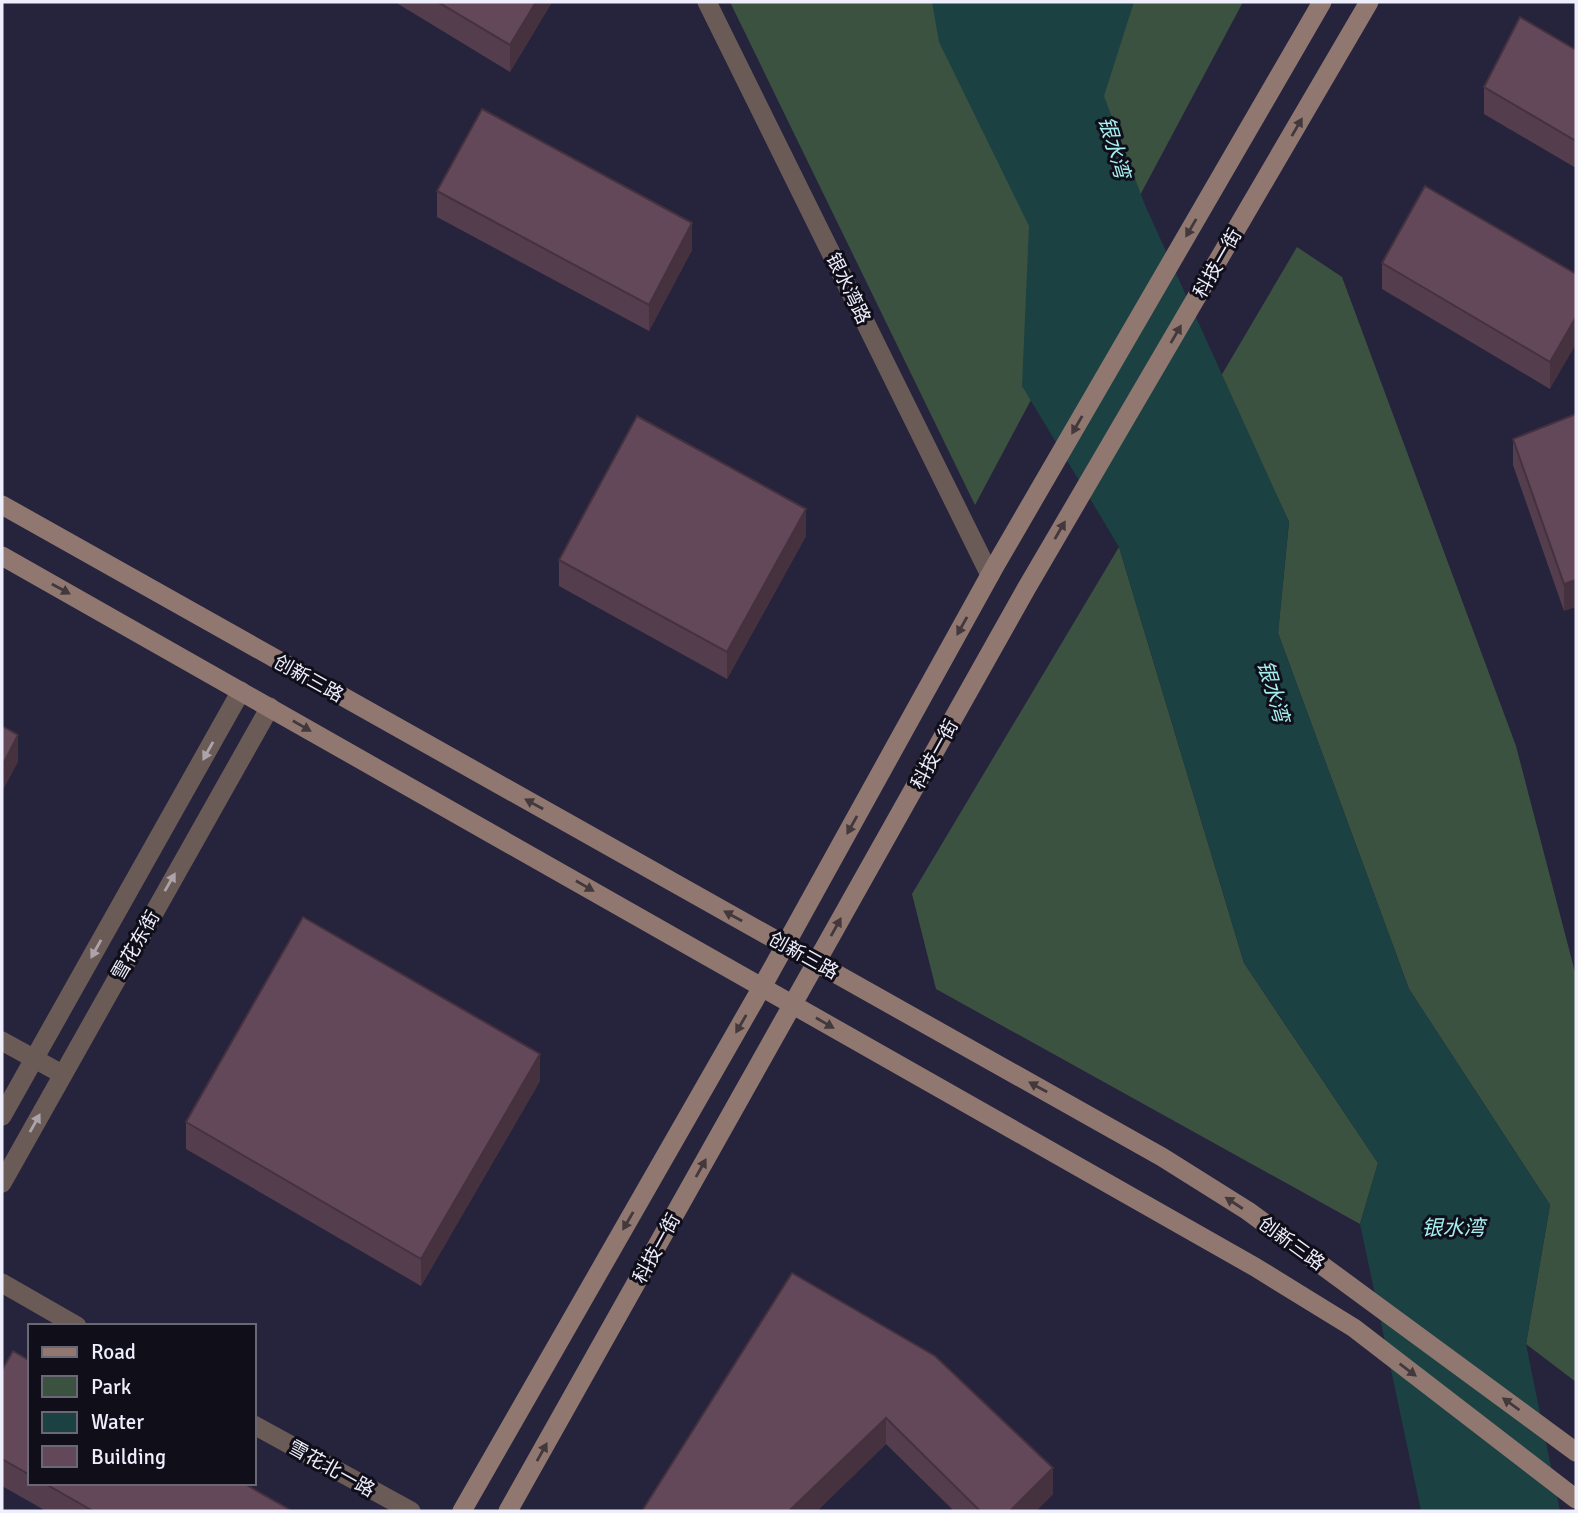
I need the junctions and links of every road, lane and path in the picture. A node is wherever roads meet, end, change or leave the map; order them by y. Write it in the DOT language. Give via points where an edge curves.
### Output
graph roads {
  1 [pos="707,2"];
  2 [pos="1322,2"];
  3 [pos="1369,2"];
  4 [pos="2,505"];
  5 [pos="2,556"];
  6 [pos="993,571"];
  7 [pos="241,691"];
  8 [pos="270,707"];
  9 [pos="785,945"];
  10 [pos="817,962"];
  11 [pos="762,987"];
  12 [pos="793,1004"];
  13 [pos="2,1041"];
  14 [pos="34,1059"];
  15 [pos="62,1074"];
  16 [pos="2,1116"];
  17 [pos="2,1183"];
  18 [pos="2,1283"];
  19 [pos="74,1324"];
  20 [pos="256,1426"];
  21 [pos="1571,1448"];
  22 [pos="1575,1498"];
  23 [pos="411,1511"];
  24 [pos="462,1511"];
  25 [pos="508,1511"];
  1 -- 6 [label="street, 银水湾路"];
  2 -- 6 [label="main road, 科技一街, one-way"];
  10 -- 3 [label="main road, 科技一街, one-way" via="1026,589"];
  9 -- 4 [label="main road, 创新三路, one-way"];
  5 -- 7 [label="main road, 创新三路, one-way"];
  6 -- 9 [label="main road, 科技一街, one-way"];
  7 -- 8 [label="main road, 创新三路"];
  7 -- 14 [label="street, 雪花东街, one-way"];
  8 -- 11 [label="main road, 创新三路, one-way"];
  15 -- 8 [label="street, 雪花东街, one-way"];
  9 -- 10 [label="main road, 创新三路"];
  9 -- 11 [label="main road, 科技一街"];
  10 -- 12 [label="main road, 科技一街"];
  21 -- 10 [label="main road, 创新三路, one-way" via="1248,1212 1162,1157"];
  11 -- 12 [label="main road, 创新三路"];
  11 -- 24 [label="main road, 科技一街, one-way"];
  12 -- 22 [label="main road, 创新三路, one-way" via="1354,1328"];
  25 -- 12 [label="main road, 科技一街, one-way"];
  13 -- 14 [label="street"];
  14 -- 15 [label="street"];
  14 -- 16 [label="street, 雪花东街"];
  17 -- 15 [label="street, 雪花东街, one-way"];
  18 -- 19 [label="street"];
  20 -- 23 [label="street, 雪花北一路"];
}
